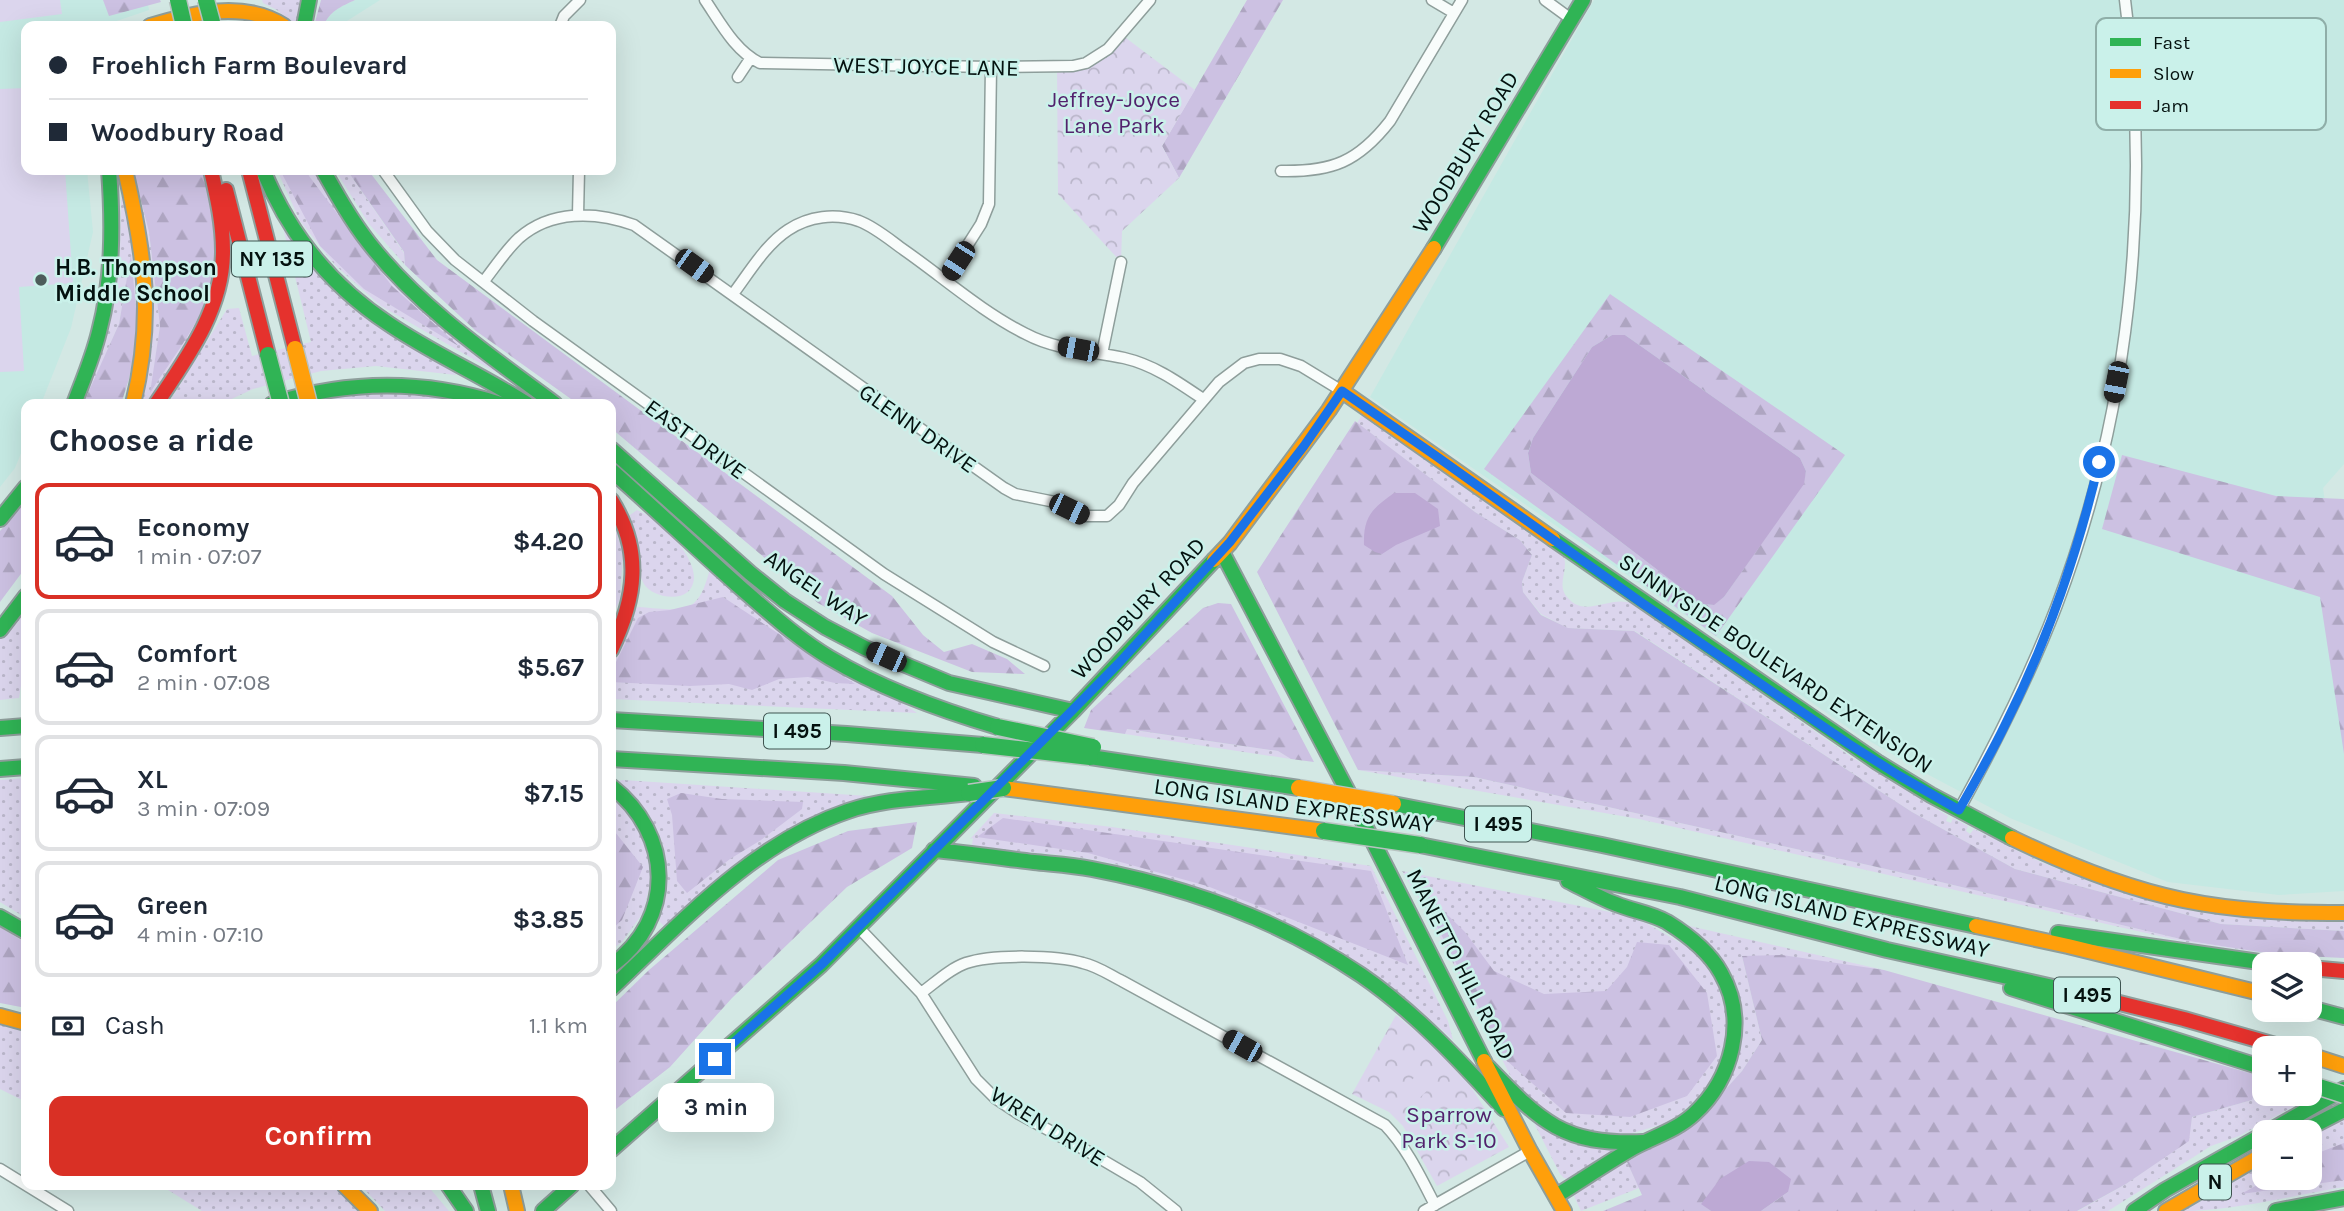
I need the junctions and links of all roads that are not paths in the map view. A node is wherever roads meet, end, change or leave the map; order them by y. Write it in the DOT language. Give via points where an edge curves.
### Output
graph roads {
  1 [pos="178,0"];
  2 [pos="309,0"];
  3 [pos="580,0"];
  4 [pos="705,0"];
  5 [pos="1150,0"];
  6 [pos="1432,0"];
  7 [pos="1462,0"];
  8 [pos="1545,0"];
  9 [pos="1583,0"];
  10 [pos="2125,0"];
  11 [pos="220,1"];
  12 [pos="1454,13"];
  13 [pos="2127,18"];
  14 [pos="1572,19"];
  15 [pos="164,21"];
  16 [pos="183,21"];
  17 [pos="213,21"];
  18 [pos="281,21"];
  19 [pos="305,21"];
  20 [pos="562,21"];
  21 [pos="750,58"];
  22 [pos="991,67"];
  23 [pos="738,77"];
  24 [pos="2134,130"];
  25 [pos="1281,171"];
  26 [pos="109,175"];
  27 [pos="126,175"];
  28 [pos="212,175"];
  29 [pos="222,175"];
  30 [pos="250,175"];
  31 [pos="265,175"];
  32 [pos="326,175"];
  33 [pos="387,175"];
  34 [pos="579,175"];
  35 [pos="578,215"];
  36 [pos="1121,262"];
  37 [pos="946,279"];
  38 [pos="484,281"];
  39 [pos="733,294"];
  40 [pos="1102,354"];
  41 [pos="1342,391"];
  42 [pos="76,399"];
  43 [pos="134,399"];
  44 [pos="159,399"];
  45 [pos="280,399"];
  46 [pos="291,399"];
  47 [pos="308,399"];
  48 [pos="482,399"];
  49 [pos="518,399"];
  50 [pos="548,399"];
  51 [pos="1203,399"];
  52 [pos="616,453"];
  53 [pos="616,474"];
  54 [pos="21,493"];
  55 [pos="616,506"];
  56 [pos="0,519"];
  57 [pos="1222,552"];
  58 [pos="21,603"];
  59 [pos="0,630"];
  60 [pos="616,641"];
  61 [pos="1044,666"];
  62 [pos="1073,712"];
  63 [pos="616,720"];
  64 [pos="21,726"];
  65 [pos="0,728"];
  66 [pos="1093,752"];
  67 [pos="616,759"];
  68 [pos="21,767"];
  69 [pos="0,769"];
  70 [pos="1003,788"];
  71 [pos="616,790"];
  72 [pos="1959,810"];
  73 [pos="934,850"];
  74 [pos="1543,869"];
  75 [pos="1897,909"];
  76 [pos="2344,913"];
  77 [pos="0,917"];
  78 [pos="858,927"];
  79 [pos="21,929"];
  80 [pos="1887,950"];
  81 [pos="2252,961"];
  82 [pos="616,963"];
  83 [pos="2322,969"];
  84 [pos="2344,971"];
  85 [pos="616,984"];
  86 [pos="2252,992"];
  87 [pos="921,993"];
  88 [pos="2322,1011"];
  89 [pos="0,1016"];
  90 [pos="2344,1017"];
  91 [pos="21,1022"];
  92 [pos="2252,1039"];
  93 [pos="2322,1059"];
  94 [pos="2252,1064"];
  95 [pos="2344,1066"];
  96 [pos="1488,1067"];
  97 [pos="2322,1088"];
  98 [pos="2344,1089"];
  99 [pos="2344,1096"];
  100 [pos="2344,1110"];
  101 [pos="2289,1120"];
  102 [pos="2322,1121"];
  103 [pos="1517,1124"];
  104 [pos="1647,1141"];
  105 [pos="2252,1141"];
  106 [pos="616,1146"];
  107 [pos="1530,1151"];
  108 [pos="2252,1161"];
  109 [pos="0,1168"];
  110 [pos="21,1181"];
  111 [pos="35,1190"];
  112 [pos="349,1190"];
  113 [pos="451,1190"];
  114 [pos="566,1190"];
  115 [pos="593,1190"];
  116 [pos="1556,1196"];
  117 [pos="2344,1198"];
  118 [pos="1434,1205"];
  119 [pos="68,1211"];
  120 [pos="370,1211"];
  121 [pos="466,1211"];
  122 [pos="542,1211"];
  123 [pos="611,1211"];
  124 [pos="1176,1211"];
  125 [pos="1424,1211"];
  126 [pos="1564,1211"];
  127 [pos="2134,1211"];
  128 [pos="2166,1211"];
  129 [pos="2276,1211"];
  1 -- 16 [label="main road, bridge"];
  2 -- 19 [label="main road"];
  3 -- 20 [label="street"];
  4 -- 21 [label="street"];
  5 -- 22 [label="street, WEST JOYCE LANE" via="1108,49 1086,62 1058,67"];
  6 -- 12 [label="street"];
  7 -- 12 [label="street"];
  8 -- 14 [label="street"];
  9 -- 14 [label="main road, WOODBURY ROAD"];
  10 -- 13 [label="street"];
  11 -- 15 [label="main road"];
  11 -- 17 [label="main road, bridge"];
  11 -- 18 [label="main road" via="268,11"];
  12 -- 25 [label="street" via="1390,121 1365,149 1327,169"];
  14 -- 41 [label="main road, WOODBURY ROAD"];
  21 -- 22 [label="street, WEST JOYCE LANE" via="790,65"];
  21 -- 23 [label="street"];
  22 -- 37 [label="street" via="989,204"];
  24 -- 72 [label="street" via="2135,198 2126,321 2095,481 2057,603 2006,723"];
  26 -- 42 [label="main road" via="111,260 106,299"];
  27 -- 43 [label="main road" via="140,227 148,298"];
  28 -- 44 [label="main road" via="222,229 220,282 200,334"];
  29 -- 45 [label="main road, NY 135, bridge"];
  30 -- 47 [label="main road, NY 135, bridge"];
  31 -- 49 [label="main road" via="296,235 333,280 389,324"];
  32 -- 50 [label="main road" via="355,225 400,281"];
  33 -- 38 [label="street, EAST DRIVE" via="427,231"];
  34 -- 35 [label="street"];
  35 -- 38 [label="street, GLENN DRIVE" via="532,229"];
  35 -- 39 [label="street, GLENN DRIVE" via="634,225"];
  36 -- 40 [label="street"];
  37 -- 39 [label="street" via="870,226 844,217 826,217 806,220 787,231"];
  37 -- 40 [label="street" via="1027,335"];
  38 -- 61 [label="street, EAST DRIVE" via="884,574 993,642"];
  39 -- 51 [label="street, GLENN DRIVE" via="1004,488 1055,502 1083,516 1107,516 1119,505"];
  40 -- 51 [label="street" via="1154,369"];
  41 -- 51 [label="street, GLENN DRIVE" via="1301,366 1259,359 1231,371"];
  41 -- 57 [label="main road, WOODBURY ROAD"];
  41 -- 72 [label="main road, SUNNYSIDE BOULEVARD EXTENSION" via="1838,737"];
  46 -- 48 [label="main road" via="365,384 411,385"];
  52 -- 62 [label="main road, ANGEL WAY" via="750,573 825,626 949,683"];
  53 -- 66 [label="main road, bridge" via="789,629 829,657 946,712"];
  54 -- 56 [label="main road"];
  55 -- 60 [label="main road" via="630,540 634,574 631,602"];
  57 -- 62 [label="main road, WOODBURY ROAD"];
  57 -- 96 [label="main road, MANETTO HILL ROAD"];
  58 -- 59 [label="main road"];
  62 -- 73 [label="main road, WOODBURY ROAD"];
  63 -- 66 [label="main road, LONG ISLAND EXPRESSWAY / I 495, bridge"];
  64 -- 65 [label="main road"];
  66 -- 75 [label="main road, LONG ISLAND EXPRESSWAY / I 495, bridge" via="1115,760 1393,804"];
  67 -- 70 [label="main road, LONG ISLAND EXPRESSWAY / I 495, bridge"];
  68 -- 69 [label="main road"];
  70 -- 74 [label="main road, LONG ISLAND EXPRESSWAY / I 495, bridge" via="1420,845"];
  70 -- 85 [label="main road, bridge" via="864,807 805,828 732,878"];
  71 -- 82 [label="main road" via="641,816 658,867 657,899 647,929"];
  72 -- 76 [label="main road, SUNNYSIDE BOULEVARD EXTENSION" via="2044,855 2163,896 2273,911"];
  73 -- 78 [label="main road, WOODBURY ROAD"];
  73 -- 103 [label="main road" via="1089,869 1147,881 1285,932 1340,962 1388,996 1452,1053"];
  74 -- 80 [label="main road, LONG ISLAND EXPRESSWAY / I 495" via="1680,897"];
  74 -- 104 [label="main road" via="1664,921 1708,954 1730,988 1734,1038 1720,1081 1694,1115"];
  75 -- 81 [label="main road"];
  75 -- 86 [label="main road, LONG ISLAND EXPRESSWAY / I 495"];
  77 -- 79 [label="main road"];
  78 -- 87 [label="street, WREN DRIVE"];
  78 -- 106 [label="main road, WOODBURY ROAD"];
  80 -- 92 [label="main road, LONG ISLAND EXPRESSWAY / I 495"];
  80 -- 94 [label="main road"];
  83 -- 84 [label="main road"];
  87 -- 118 [label="street" via="965,963 1026,957 1086,963 1385,1125 1413,1163"];
  87 -- 124 [label="street, WREN DRIVE" via="976,1079 995,1098 1140,1182"];
  88 -- 90 [label="main road"];
  89 -- 91 [label="main road"];
  93 -- 95 [label="main road"];
  96 -- 103 [label="main road, MANETTO HILL ROAD"];
  96 -- 104 [label="main road" via="1530,1111 1572,1136 1595,1142"];
  97 -- 99 [label="main road, bridge"];
  98 -- 101 [label="main road, N"];
  100 -- 102 [label="main road"];
  103 -- 107 [label="main road, MANETTO HILL ROAD"];
  104 -- 116 [label="main road"];
  105 -- 127 [label="main road, N"];
  107 -- 116 [label="main road, MANETTO HILL ROAD"];
  107 -- 118 [label="street"];
  108 -- 128 [label="main road, N"];
  109 -- 110 [label="street"];
  111 -- 119 [label="street"];
  112 -- 120 [label="main road"];
  113 -- 121 [label="main road"];
  114 -- 122 [label="main road"];
  115 -- 123 [label="street"];
  116 -- 126 [label="main road, MANETTO HILL ROAD"];
  117 -- 129 [label="main road"];
  118 -- 125 [label="street"];
}
